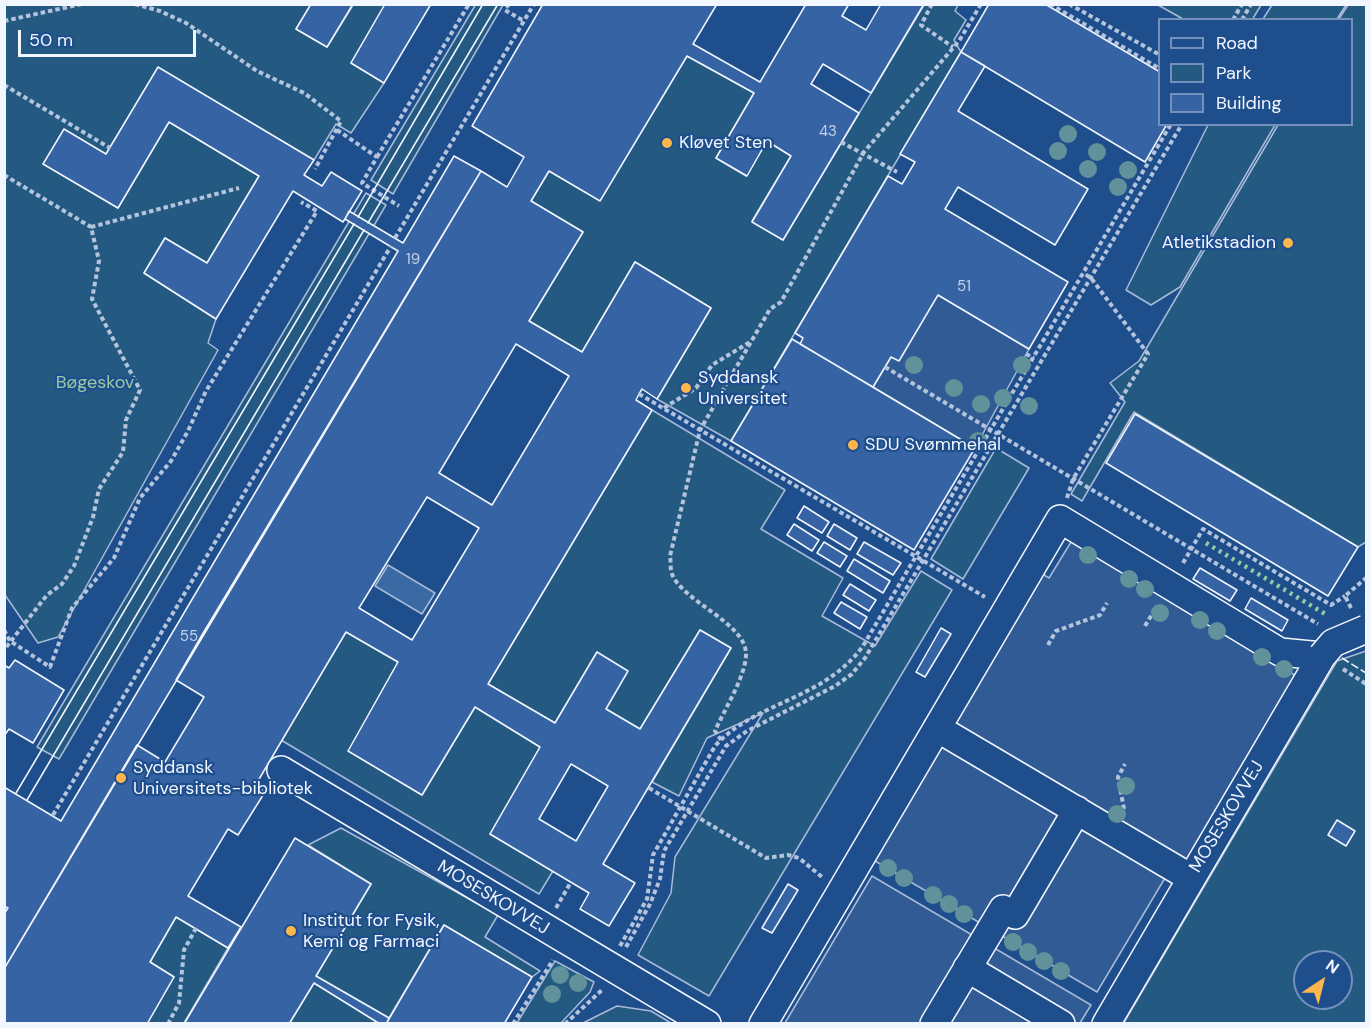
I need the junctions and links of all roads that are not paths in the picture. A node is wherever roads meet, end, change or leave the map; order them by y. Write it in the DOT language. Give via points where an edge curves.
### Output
graph roads {
  1 [pos="1364,630"];
  2 [pos="1322,656"];
  3 [pos="937,728"];
  4 [pos="281,770"];
  5 [pos="1077,810"];
  6 [pos="1191,878"];
  7 [pos="967,968"];
  8 [pos="707,1023"];
  9 [pos="763,1023"];
  10 [pos="934,1023"];
  11 [pos="1060,1023"];
  12 [pos="1106,1023"];
  1 -- 2 [label="street, MOSESKOVVEJ, bridge" via="1334,643"];
  2 -- 3 [label="street" via="1280,652 1060,519"];
  2 -- 6 [label="street, MOSESKOVVEJ"];
  3 -- 5 [label="street"];
  3 -- 9 [label="street"];
  4 -- 8 [label="street, MOSESKOVVEJ"];
  5 -- 6 [label="street"];
  5 -- 7 [label="street" via="1015,915 1003,909"];
  6 -- 12 [label="street, MOSESKOVVEJ"];
  7 -- 10 [label="street"];
  7 -- 11 [label="street"];
}
